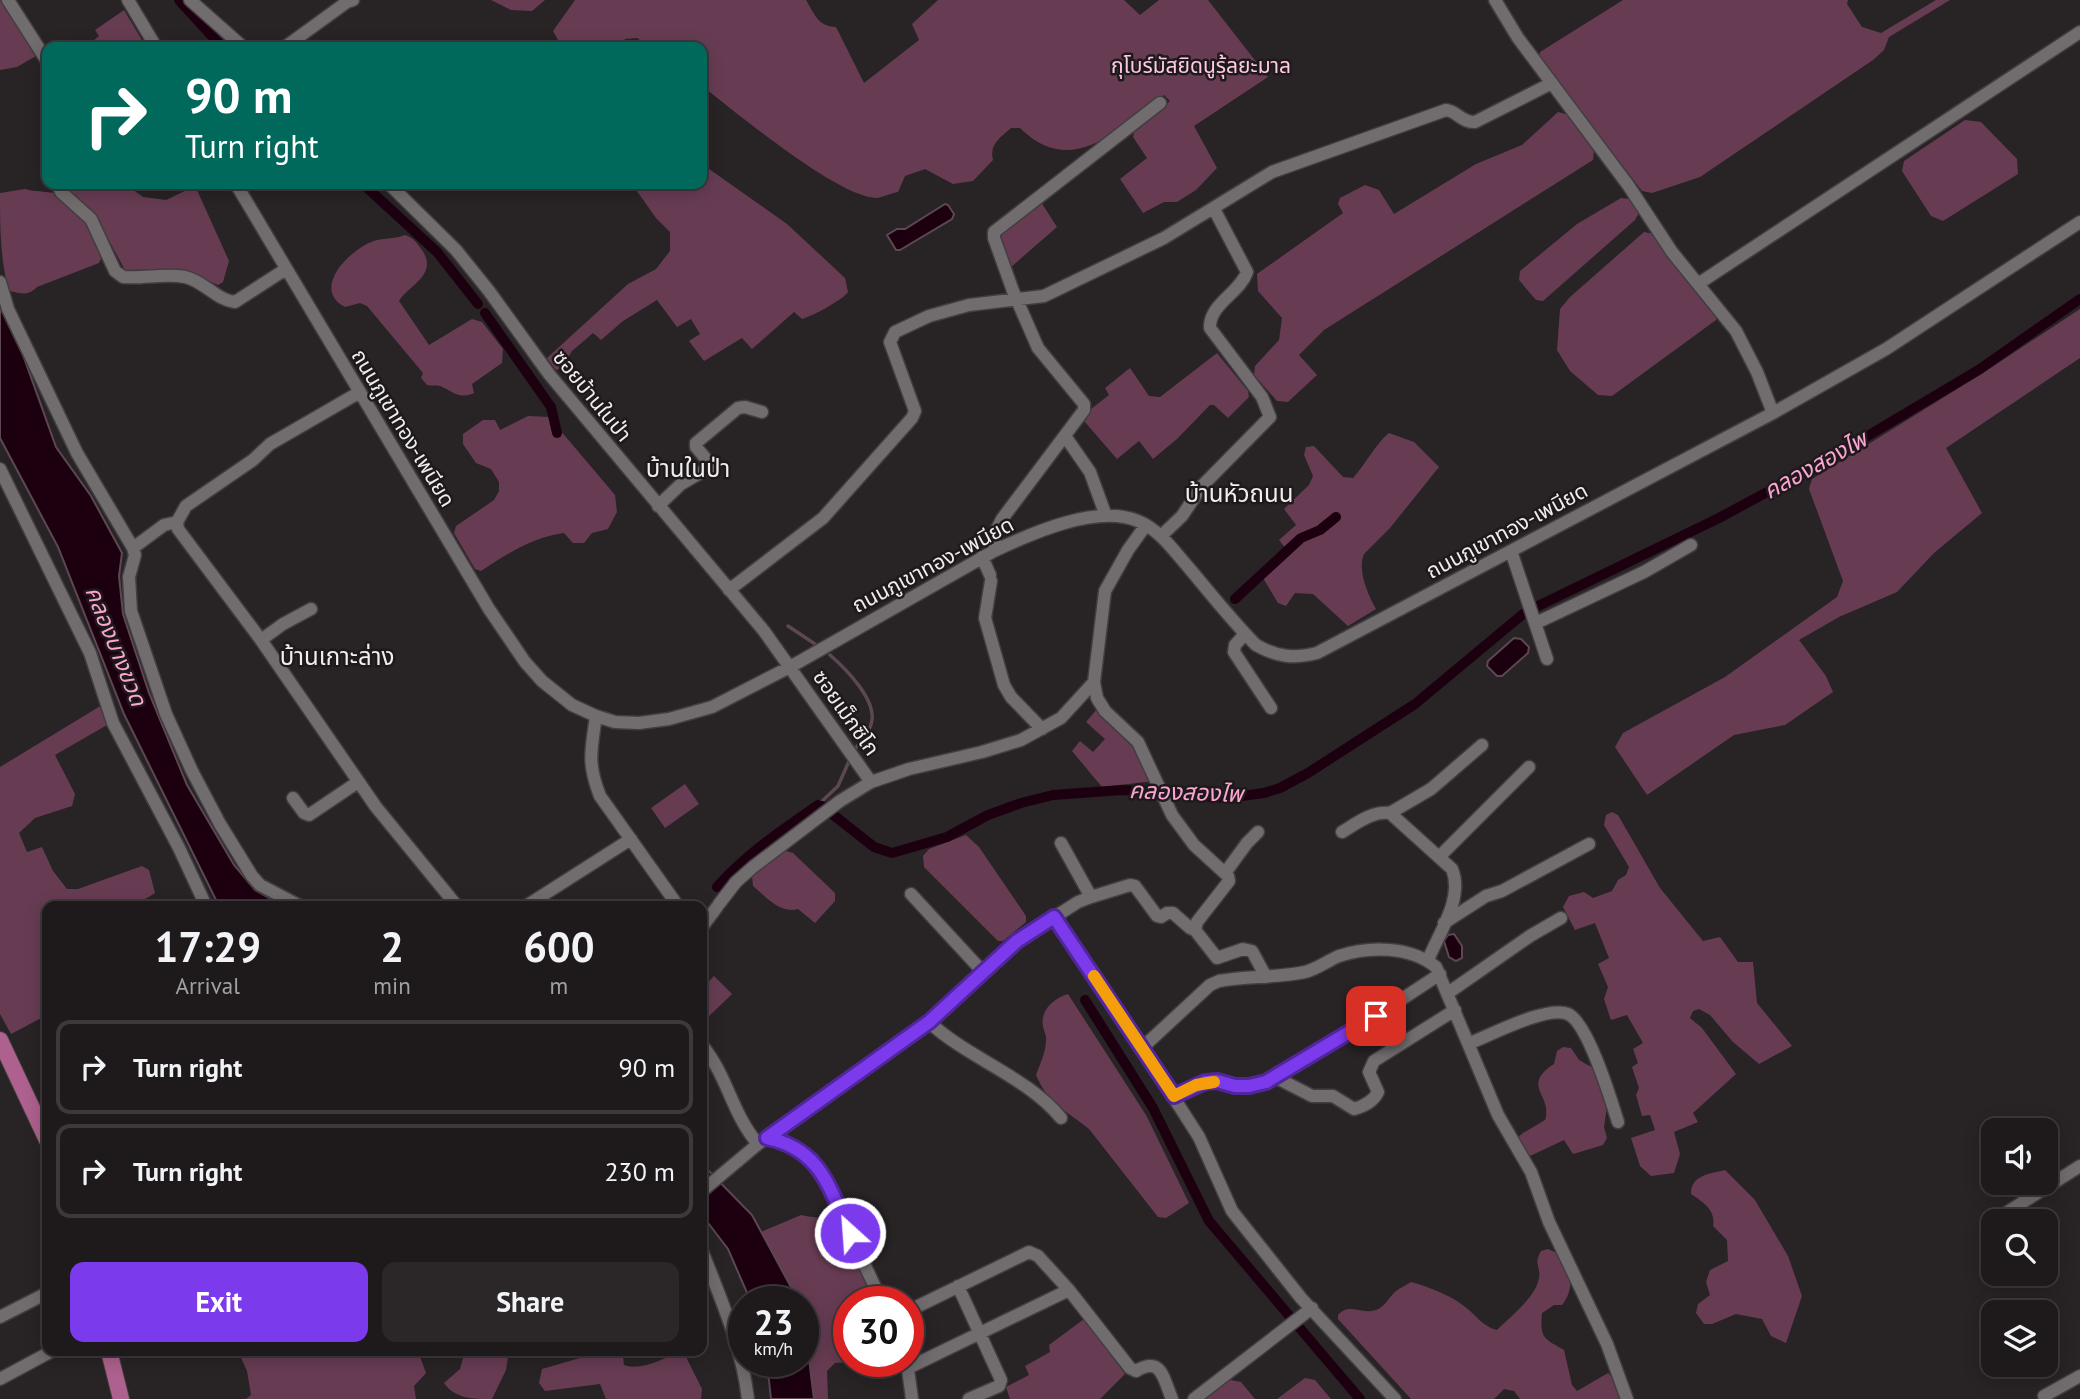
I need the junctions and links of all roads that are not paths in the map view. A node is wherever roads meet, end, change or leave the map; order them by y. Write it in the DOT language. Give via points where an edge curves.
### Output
graph roads {
  1 [pos="8,0"];
  2 [pos="190,0"];
  3 [pos="353,0"];
  4 [pos="1496,0"];
  5 [pos="134,3"];
  6 [pos="2080,32"];
  7 [pos="154,42"];
  8 [pos="237,42"];
  9 [pos="292,42"];
  10 [pos="42,53"];
  11 [pos="1552,83"];
  12 [pos="1160,103"];
  13 [pos="60,189"];
  14 [pos="239,189"];
  15 [pos="394,189"];
  16 [pos="1214,209"];
  17 [pos="2080,222"];
  18 [pos="286,269"];
  19 [pos="0,282"];
  20 [pos="1698,284"];
  21 [pos="1017,300"];
  22 [pos="359,392"];
  23 [pos="762,412"];
  24 [pos="1773,414"];
  25 [pos="1065,436"];
  26 [pos="0,469"];
  27 [pos="13,495"];
  28 [pos="0,504"];
  29 [pos="658,506"];
  30 [pos="1106,516"];
  31 [pos="177,522"];
  32 [pos="1146,525"];
  33 [pos="1161,536"];
  34 [pos="1691,545"];
  35 [pos="133,548"];
  36 [pos="994,551"];
  37 [pos="1511,551"];
  38 [pos="982,557"];
  39 [pos="729,590"];
  40 [pos="311,609"];
  41 [pos="1536,623"];
  42 [pos="1245,634"];
  43 [pos="261,640"];
  44 [pos="1547,659"];
  45 [pos="790,667"];
  46 [pos="1094,682"];
  47 [pos="1271,708"];
  48 [pos="596,716"];
  49 [pos="1042,729"];
  50 [pos="1482,745"];
  51 [pos="1529,767"];
  52 [pos="358,782"];
  53 [pos="872,782"];
  54 [pos="293,798"];
  55 [pos="1390,813"];
  56 [pos="1258,832"];
  57 [pos="1342,832"];
  58 [pos="631,839"];
  59 [pos="1061,843"];
  60 [pos="1589,844"];
  61 [pos="1440,856"];
  62 [pos="1225,873"];
  63 [pos="911,894"];
  64 [pos="1091,897"];
  65 [pos="204,901"];
  66 [pos="290,901"];
  67 [pos="453,901"];
  68 [pos="535,901"];
  69 [pos="674,901"];
  70 [pos="1054,917"];
  71 [pos="1561,918"];
  72 [pos="707,920"];
  73 [pos="1444,923"];
  74 [pos="1195,930"];
  75 [pos="1428,960"];
  76 [pos="983,972"];
  77 [pos="1440,974"];
  78 [pos="1266,977"];
  79 [pos="1448,993"];
  80 [pos="1455,1010"];
  81 [pos="929,1022"];
  82 [pos="0,1040"];
  83 [pos="1470,1043"];
  84 [pos="1143,1048"];
  85 [pos="707,1052"];
  86 [pos="1275,1077"];
  87 [pos="1174,1096"];
  88 [pos="1061,1118"];
  89 [pos="1618,1122"];
  90 [pos="42,1129"];
  91 [pos="762,1141"];
  92 [pos="2080,1166"];
  93 [pos="707,1187"];
  94 [pos="2012,1209"];
  95 [pos="707,1263"];
  96 [pos="875,1286"];
  97 [pos="958,1286"];
  98 [pos="1069,1290"];
  99 [pos="42,1296"];
  100 [pos="924,1303"];
  101 [pos="1309,1310"];
  102 [pos="0,1317"];
  103 [pos="981,1334"];
  104 [pos="43,1356"];
  105 [pos="110,1356"];
  106 [pos="924,1357"];
  107 [pos="2080,1376"];
  108 [pos="909,1377"];
  109 [pos="0,1379"];
  110 [pos="2044,1396"];
  111 [pos="121,1399"];
  112 [pos="748,1399"];
  113 [pos="912,1399"];
  114 [pos="969,1399"];
  115 [pos="1172,1399"];
  116 [pos="1194,1399"];
  117 [pos="1395,1399"];
  118 [pos="1627,1399"];
  1 -- 10 [label="street"];
  2 -- 8 [label="street"];
  3 -- 9 [label="street"];
  4 -- 11 [label="street"];
  5 -- 7 [label="street"];
  6 -- 20 [label="street"];
  11 -- 16 [label="street" via="1475,122 1446,110 1272,172"];
  11 -- 20 [label="street"];
  12 -- 21 [label="street" via="994,232"];
  13 -- 18 [label="street" via="91,219 115,271 122,276 183,277 235,302"];
  14 -- 18 [label="street, ถนนภูเขาทอง-เพนียด"];
  15 -- 29 [label="street, ซอยบ้านในป่า" via="456,250 549,374"];
  16 -- 21 [label="street" via="1044,296"];
  16 -- 33 [label="street" via="1247,272 1212,314 1210,328 1262,397 1270,417 1202,486 1182,516"];
  17 -- 24 [label="street, ถนนภูเขาทอง-เพนียด" via="1885,349"];
  18 -- 22 [label="street, ถนนภูเขาทอง-เพนียด"];
  19 -- 35 [label="street" via="8,309 77,453"];
  20 -- 24 [label="street" via="1736,331"];
  21 -- 25 [label="street" via="1038,348 1084,404"];
  21 -- 39 [label="street" via="969,305 895,332 890,342 915,411 912,418 823,518"];
  22 -- 31 [label="street" via="270,444 186,506"];
  22 -- 48 [label="street, ถนนภูเขาทอง-เพนียด" via="525,662 572,705"];
  23 -- 29 [label="street" via="745,407 732,411 696,443 712,466 681,484"];
  24 -- 37 [label="street, ถนนภูเขาทอง-เพนียด"];
  25 -- 30 [label="street" via="1090,472"];
  25 -- 36 [label="street" via="1002,519"];
  26 -- 27 [label="street"];
  27 -- 28 [label="street"];
  27 -- 65 [label="street" via="90,653 113,723"];
  29 -- 39 [label="street, ซอยบ้านในป่า"];
  30 -- 32 [label="street, ถนนภูเขาทอง-เพนียด" via="1128,517"];
  30 -- 36 [label="street, ถนนภูเขาทอง-เพนียด" via="1064,523"];
  31 -- 35 [label="street" via="164,525"];
  31 -- 43 [label="street" via="181,536"];
  32 -- 33 [label="street, ถนนภูเขาทอง-เพนียด"];
  32 -- 46 [label="street" via="1105,591"];
  33 -- 42 [label="street, ถนนภูเขาทอง-เพนียด"];
  34 -- 41 [label="street"];
  35 -- 66 [label="street" via="131,611 166,714 220,824 252,876"];
  36 -- 38 [label="street, ถนนภูเขาทอง-เพนียด"];
  37 -- 41 [label="street"];
  37 -- 42 [label="street, ถนนภูเขาทอง-เพนียด" via="1317,653 1286,657 1256,645"];
  38 -- 45 [label="street, ถนนภูเขาทอง-เพนียด"];
  38 -- 49 [label="street" via="990,578 985,618 1004,685"];
  39 -- 45 [label="street, ซอยบ้านในป่า"];
  40 -- 43 [label="street"];
  41 -- 44 [label="street"];
  42 -- 47 [label="street" via="1234,645 1234,652"];
  43 -- 52 [label="street"];
  45 -- 48 [label="street, ถนนภูเขาทอง-เพนียด" via="712,707 669,719 639,723"];
  45 -- 53 [label="street, ซอยเม็กซิโก"];
  46 -- 49 [label="street" via="1061,718"];
  46 -- 62 [label="street" via="1105,711 1138,742 1172,815"];
  48 -- 58 [label="street" via="589,759 592,776 600,796"];
  49 -- 53 [label="street" via="1008,744"];
  50 -- 55 [label="street" via="1432,789"];
  51 -- 61 [label="street"];
  52 -- 54 [label="street" via="309,815"];
  52 -- 67 [label="street"];
  53 -- 72 [label="street" via="753,867"];
  55 -- 57 [label="street" via="1370,816"];
  55 -- 61 [label="street"];
  56 -- 62 [label="street"];
  58 -- 68 [label="street"];
  58 -- 69 [label="street"];
  59 -- 64 [label="street"];
  60 -- 73 [label="street" via="1486,896"];
  61 -- 73 [label="street" via="1457,881"];
  62 -- 74 [label="street" via="1229,881"];
  63 -- 76 [label="street"];
  64 -- 70 [label="street"];
  64 -- 74 [label="street" via="1135,886 1157,916 1173,913"];
  70 -- 76 [label="street" via="1017,941"];
  70 -- 84 [label="street"];
  71 -- 79 [label="street"];
  73 -- 75 [label="street"];
  74 -- 78 [label="street" via="1217,958 1242,949 1252,951"];
  75 -- 77 [label="street"];
  75 -- 78 [label="street" via="1368,948 1308,972"];
  76 -- 81 [label="street"];
  77 -- 79 [label="street"];
  77 -- 86 [label="street"];
  78 -- 84 [label="street" via="1210,985"];
  79 -- 80 [label="street"];
  80 -- 83 [label="street"];
  80 -- 86 [label="street" via="1374,1061 1369,1072 1378,1093 1362,1107 1354,1108 1333,1096 1312,1096"];
  81 -- 88 [label="street" via="1049,1104"];
  81 -- 91 [label="street"];
  82 -- 90 [label="main road"];
  83 -- 89 [label="street" via="1535,1016 1568,1014 1581,1026"];
  83 -- 118 [label="street" via="1498,1115 1531,1172"];
  84 -- 87 [label="street"];
  85 -- 91 [label="street" via="748,1133"];
  86 -- 87 [label="street" via="1249,1086 1205,1082"];
  87 -- 101 [label="street" via="1199,1137 1232,1211"];
  91 -- 93 [label="street"];
  91 -- 96 [label="street" via="784,1142 812,1159"];
  92 -- 94 [label="street"];
  95 -- 112 [label="street" via="743,1363"];
  97 -- 98 [label="street" via="1029,1252"];
  97 -- 100 [label="street"];
  97 -- 103 [label="street"];
  98 -- 103 [label="street"];
  98 -- 115 [label="street" via="1130,1368 1136,1371 1153,1365 1159,1369"];
  99 -- 102 [label="street"];
  101 -- 116 [label="street"];
  101 -- 117 [label="street"];
  103 -- 106 [label="street"];
  103 -- 114 [label="street" via="1001,1383"];
  104 -- 109 [label="street"];
  105 -- 111 [label="main road"];
  107 -- 110 [label="street"];
  108 -- 113 [label="street"];
}
